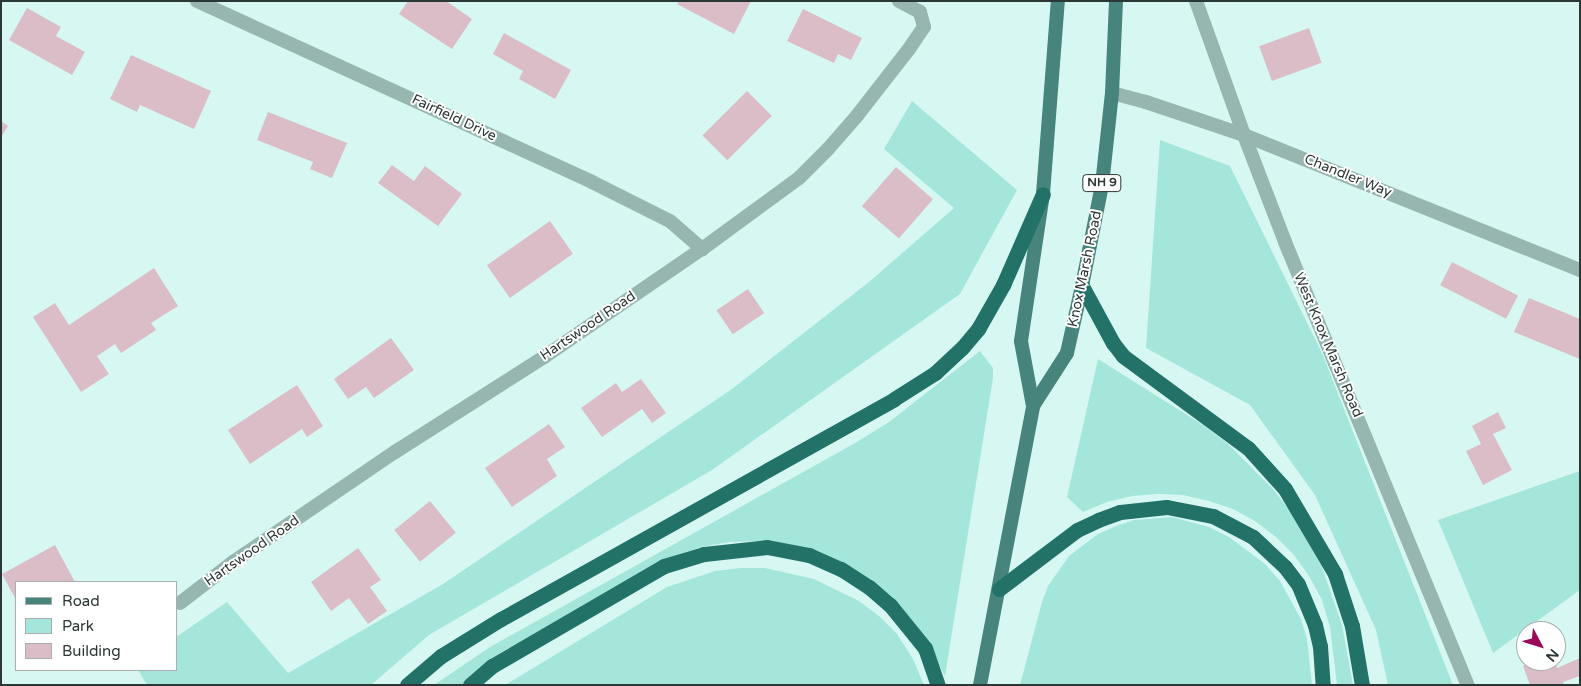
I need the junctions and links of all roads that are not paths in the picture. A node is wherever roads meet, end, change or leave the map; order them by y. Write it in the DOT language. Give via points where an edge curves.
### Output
graph roads {
  1 [pos="197,1"];
  2 [pos="899,1"];
  3 [pos="1058,1"];
  4 [pos="1196,1"];
  5 [pos="1116,5"];
  6 [pos="1112,93"];
  7 [pos="1244,136"];
  8 [pos="1043,194"];
  9 [pos="702,249"];
  10 [pos="1580,270"];
  11 [pos="1082,286"];
  12 [pos="1033,406"];
  13 [pos="999,589"];
  14 [pos="180,603"];
  15 [pos="407,685"];
  16 [pos="470,685"];
  17 [pos="938,685"];
  18 [pos="980,685"];
  19 [pos="1323,685"];
  20 [pos="1362,685"];
  21 [pos="1468,685"];
  1 -- 9 [label="street, Fairfield Drive" via="609,191 670,221"];
  2 -- 9 [label="street, Hartswood Road" via="920,12 924,27 883,83 828,150 799,178"];
  3 -- 8 [label="main road, Knox Marsh Road / NH 9"];
  4 -- 7 [label="street, West Knox Marsh Road"];
  5 -- 6 [label="main road, Knox Marsh Road / NH 9"];
  6 -- 7 [label="street, Chandler Way"];
  6 -- 11 [label="main road, Knox Marsh Road / NH 9" via="1102,185"];
  7 -- 10 [label="street, Chandler Way"];
  7 -- 21 [label="street, West Knox Marsh Road"];
  8 -- 12 [label="main road, Knox Marsh Road / NH 9" via="1020,341"];
  8 -- 15 [label="highway" via="1003,285 978,329 935,373 501,619 441,656"];
  9 -- 14 [label="street, Hartswood Road" via="241,556"];
  11 -- 12 [label="main road, Knox Marsh Road / NH 9" via="1067,353"];
  11 -- 20 [label="highway" via="1123,356 1248,448 1285,489 1335,574 1352,626"];
  12 -- 13 [label="main road, Knox Marsh Road / NH 9"];
  13 -- 18 [label="main road, Knox Marsh Road / NH 9"];
  13 -- 19 [label="highway" via="1077,530 1112,515 1167,507 1213,516 1253,537 1280,561 1298,584 1315,625"];
  16 -- 17 [label="highway" via="492,666 664,566 704,554 768,547 809,555 841,569 890,605 925,648"];
}
